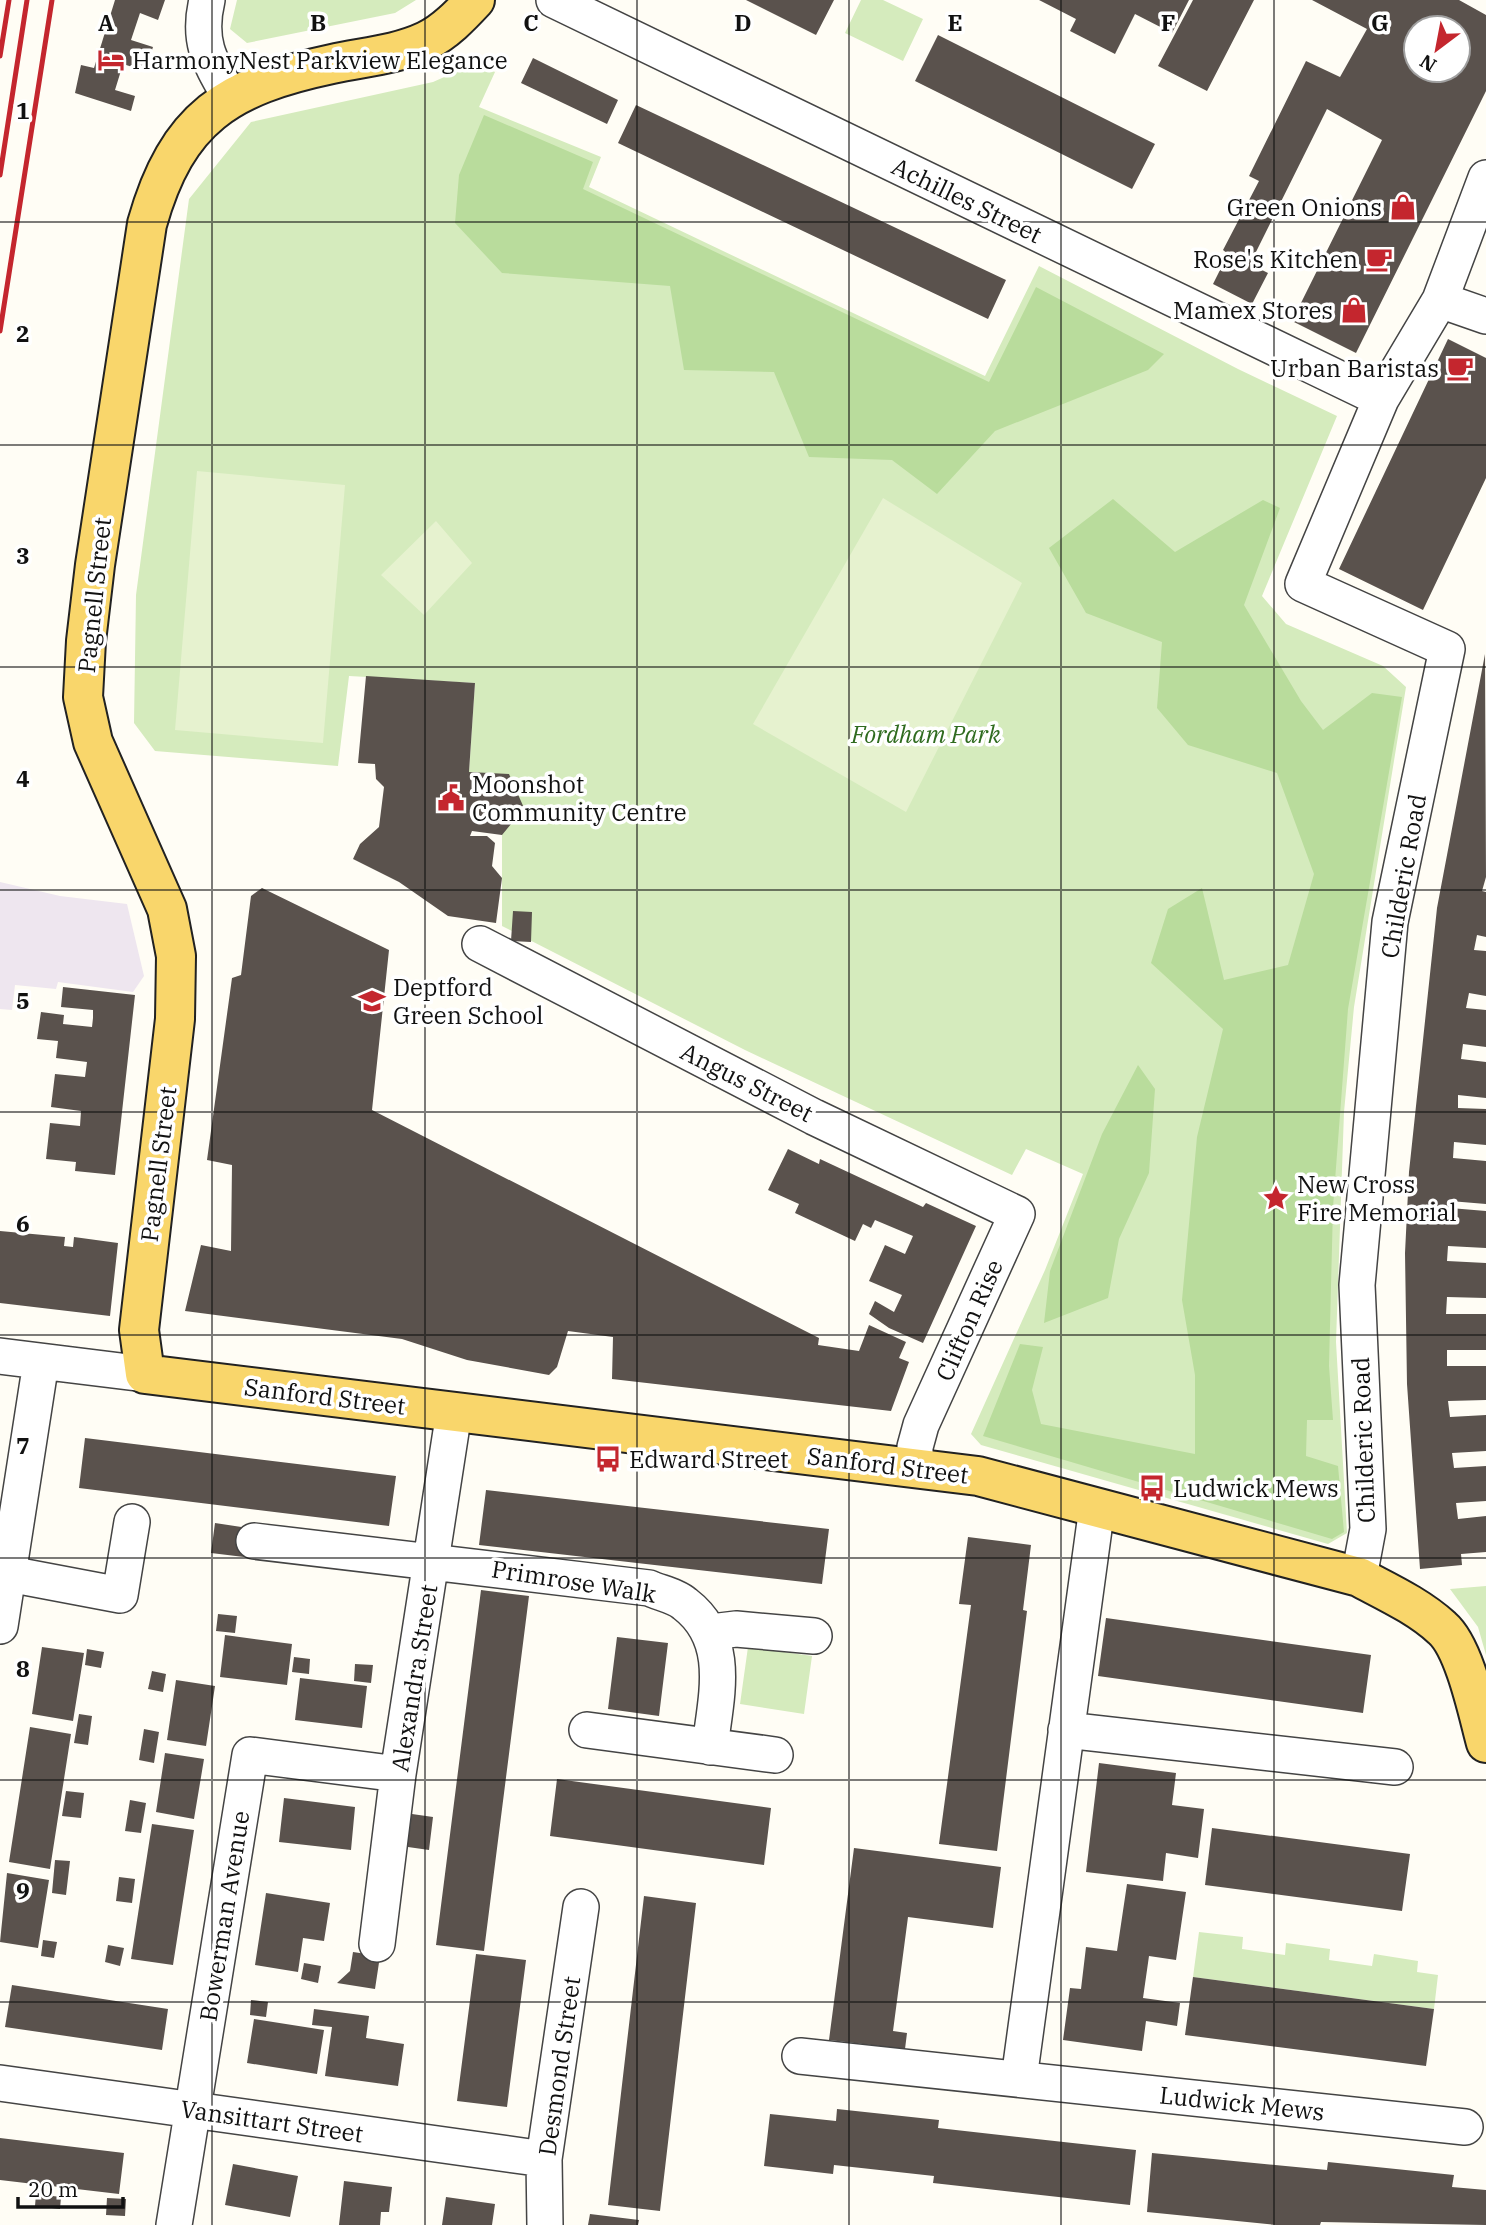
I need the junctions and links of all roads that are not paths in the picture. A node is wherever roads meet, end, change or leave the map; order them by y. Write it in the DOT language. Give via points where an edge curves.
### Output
graph roads {
  1 [pos="207,0"];
  2 [pos="475,0"];
  3 [pos="554,0"];
  4 [pos="230,97"];
  5 [pos="1486,178"];
  6 [pos="1440,300"];
  7 [pos="1486,316"];
  8 [pos="1381,400"];
  9 [pos="480,944"];
  10 [pos="1017,1214"];
  11 [pos="0,1356"];
  12 [pos="41,1362"];
  13 [pos="145,1374"];
  14 [pos="454,1412"];
  15 [pos="915,1468"];
  16 [pos="1097,1507"];
  17 [pos="132,1522"];
  18 [pos="254,1541"];
  19 [pos="432,1560"];
  20 [pos="9,1574"];
  21 [pos="1359,1577"];
  22 [pos="0,1626"];
  23 [pos="711,1632"];
  24 [pos="814,1636"];
  25 [pos="587,1730"];
  26 [pos="1066,1730"];
  27 [pos="1486,1743"];
  28 [pos="710,1747"];
  29 [pos="775,1755"];
  30 [pos="1395,1767"];
  31 [pos="398,1774"];
  32 [pos="581,1907"];
  33 [pos="377,1944"];
  34 [pos="800,2056"];
  35 [pos="1019,2079"];
  36 [pos="0,2083"];
  37 [pos="192,2109"];
  38 [pos="1465,2127"];
  39 [pos="544,2159"];
  40 [pos="174,2225"];
  41 [pos="545,2225"];
  1 -- 4 [label="street" via="202,27 205,50"];
  2 -- 4 [label="main road, Pagnell Street" via="428,40 392,54 271,78"];
  3 -- 8 [label="street, Achilles Street"];
  4 -- 13 [label="main road, Pagnell Street" via="191,131 156,190 147,224 86,641 83,697 93,742 162,897 176,956 173,1032 139,1330"];
  5 -- 6 [label="street"];
  6 -- 7 [label="street"];
  6 -- 8 [label="street, Childeric Road"];
  8 -- 21 [label="street, Childeric Road" via="1303,584 1447,649 1390,922 1357,1285 1368,1529"];
  9 -- 10 [label="street, Angus Street" via="814,1117"];
  10 -- 15 [label="street, Clifton Rise" via="922,1425"];
  11 -- 12 [label="street"];
  12 -- 13 [label="street"];
  12 -- 20 [label="street"];
  13 -- 14 [label="main road, Sanford Street"];
  14 -- 15 [label="main road, Sanford Street"];
  14 -- 19 [label="street, Alexandra Street"];
  15 -- 16 [label="main road, Sanford Street" via="978,1476"];
  16 -- 21 [label="main road, Sanford Street"];
  16 -- 26 [label="street"];
  17 -- 20 [label="street" via="120,1595"];
  18 -- 19 [label="street, Primrose Walk"];
  19 -- 23 [label="street, Primrose Walk" via="649,1588 684,1603"];
  19 -- 31 [label="street, Alexandra Street"];
  20 -- 22 [label="street"];
  21 -- 27 [label="main road, Sanford Street" via="1405,1601 1444,1629 1468,1676"];
  23 -- 24 [label="street" via="736,1629"];
  23 -- 28 [label="street" via="719,1664"];
  25 -- 28 [label="street"];
  26 -- 30 [label="street"];
  26 -- 35 [label="street"];
  28 -- 29 [label="street"];
  31 -- 33 [label="street, Alexandra Street"];
  31 -- 37 [label="street, Bowerman Avenue" via="250,1755"];
  32 -- 39 [label="street, Desmond Street"];
  34 -- 35 [label="street, Ludwick Mews"];
  35 -- 38 [label="street, Ludwick Mews"];
  36 -- 37 [label="street, Vansittart Street"];
  37 -- 39 [label="street, Vansittart Street"];
  37 -- 40 [label="street, Bowerman Avenue"];
  39 -- 41 [label="street, Desmond Street"];
}
